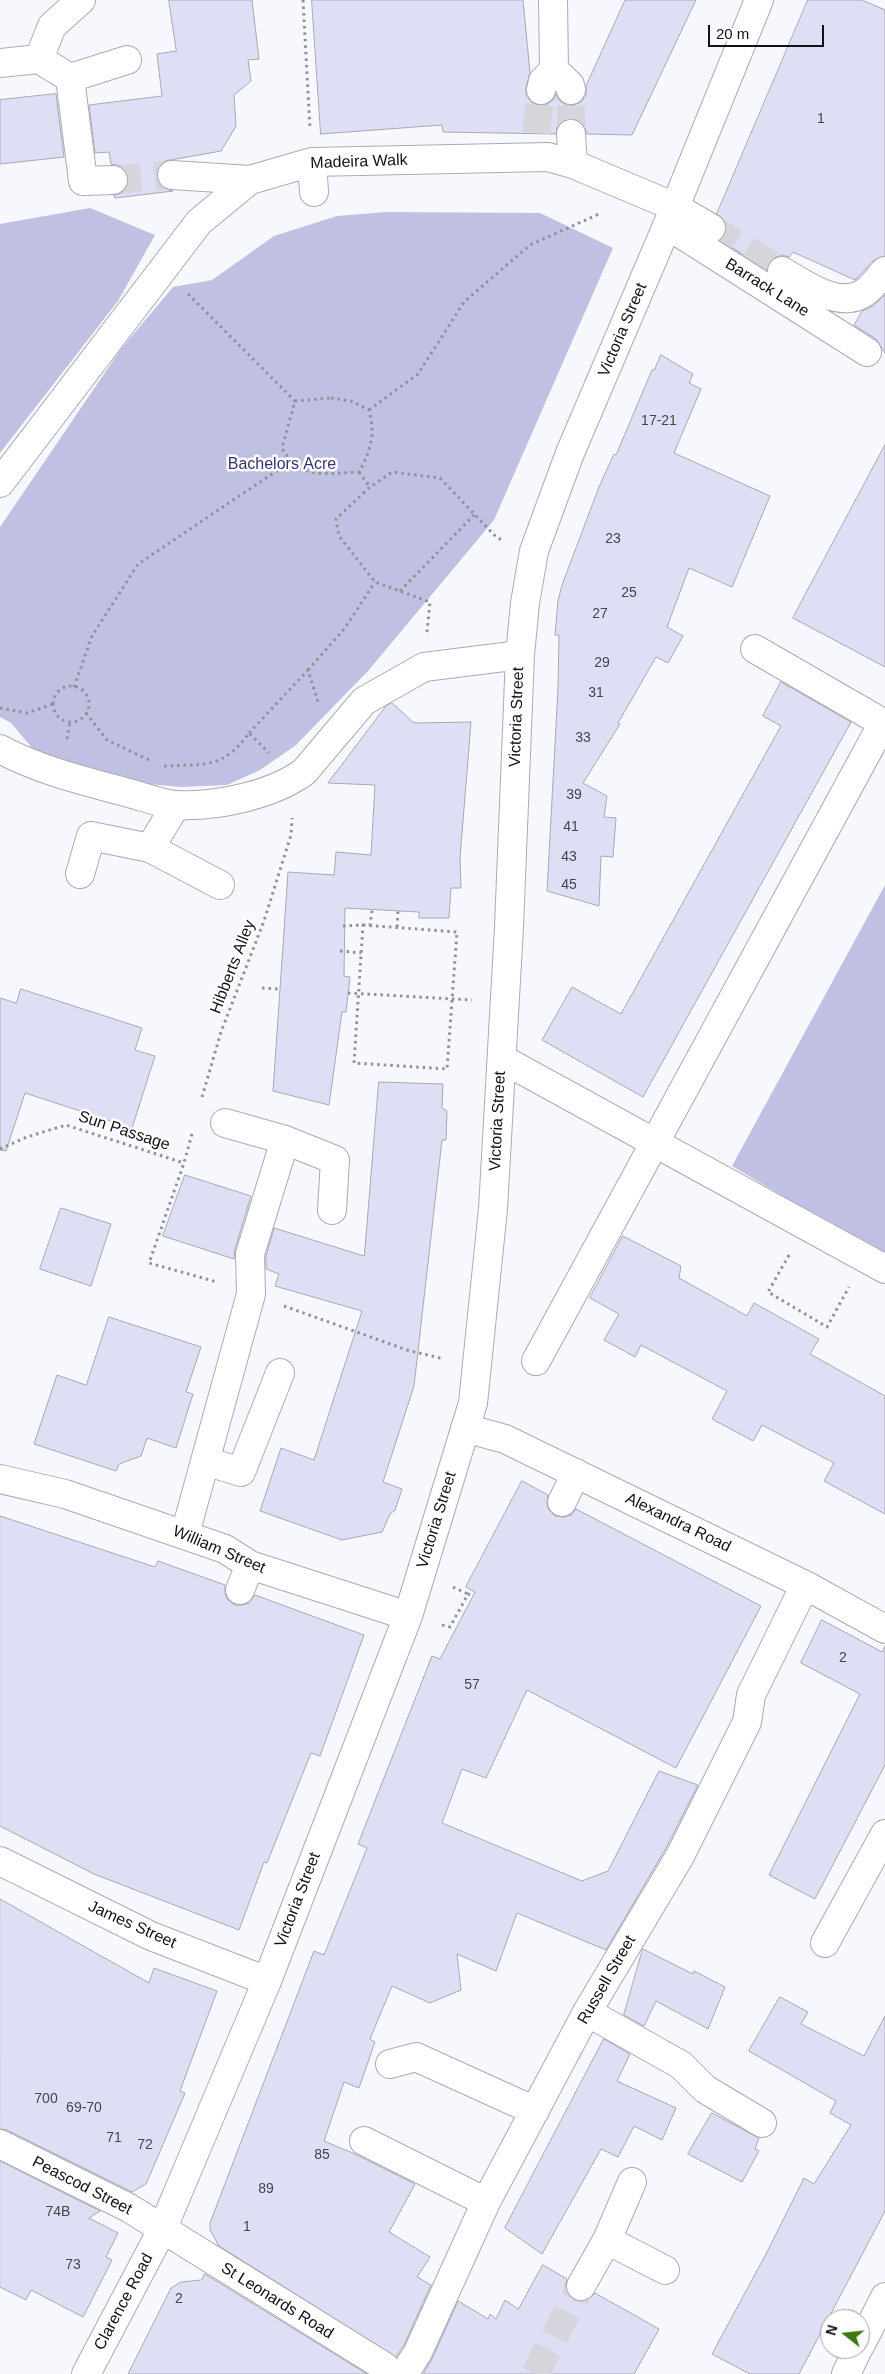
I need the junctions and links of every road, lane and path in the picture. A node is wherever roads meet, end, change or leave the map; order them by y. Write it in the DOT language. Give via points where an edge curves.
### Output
graph roads {
  1 [pos="81,0"];
  2 [pos="303,0"];
  3 [pos="553,0"];
  4 [pos="759,0"];
  5 [pos="39,59"];
  6 [pos="0,60"];
  7 [pos="127,60"];
  8 [pos="70,78"];
  9 [pos="555,84"];
  10 [pos="571,134"];
  11 [pos="312,162"];
  12 [pos="573,164"];
  13 [pos="172,175"];
  14 [pos="112,180"];
  15 [pos="250,180"];
  16 [pos="314,192"];
  17 [pos="642,194"];
  18 [pos="671,216"];
  19 [pos="711,228"];
  20 [pos="163,269"];
  21 [pos="782,271"];
  22 [pos="885,271"];
  23 [pos="867,352"];
  24 [pos="296,401"];
  25 [pos="370,410"];
  26 [pos="290,462"];
  27 [pos="358,472"];
  28 [pos="0,483"];
  29 [pos="370,487"];
  30 [pos="475,514"];
  31 [pos="497,538"];
  32 [pos="375,582"];
  33 [pos="400,591"];
  34 [pos="430,602"];
  35 [pos="756,649"];
  36 [pos="520,655"];
  37 [pos="308,670"];
  38 [pos="74,687"];
  39 [pos="53,704"];
  40 [pos="0,708"];
  41 [pos="86,713"];
  42 [pos="884,721"];
  43 [pos="70,722"];
  44 [pos="70,729"];
  45 [pos="249,733"];
  46 [pos="330,740"];
  47 [pos="0,748"];
  48 [pos="152,762"];
  49 [pos="161,766"];
  50 [pos="295,778"];
  51 [pos="176,805"];
  52 [pos="150,848"];
  53 [pos="80,874"];
  54 [pos="220,885"];
  55 [pos="372,910"];
  56 [pos="398,911"];
  57 [pos="363,925"];
  58 [pos="343,926"];
  59 [pos="370,926"];
  60 [pos="397,927"];
  61 [pos="340,952"];
  62 [pos="361,953"];
  63 [pos="262,988"];
  64 [pos="279,989"];
  65 [pos="348,993"];
  66 [pos="358,994"];
  67 [pos="452,999"];
  68 [pos="505,1002"];
  69 [pos="502,1059"];
  70 [pos="202,1099"];
  71 [pos="224,1123"];
  72 [pos="194,1128"];
  73 [pos="285,1140"];
  74 [pos="655,1142"];
  75 [pos="0,1149"];
  76 [pos="332,1210"];
  77 [pos="806,1225"];
  78 [pos="875,1264"];
  79 [pos="536,1361"];
  80 [pos="280,1373"];
  81 [pos="466,1428"];
  82 [pos="205,1461"];
  83 [pos="576,1473"];
  84 [pos="0,1479"];
  85 [pos="562,1502"];
  86 [pos="185,1534"];
  87 [pos="250,1565"];
  88 [pos="806,1585"];
  89 [pos="240,1590"];
  90 [pos="408,1616"];
  91 [pos="885,1629"];
  92 [pos="885,1834"];
  93 [pos="0,1861"];
  94 [pos="825,1943"];
  95 [pos="267,1981"];
  96 [pos="588,2012"];
  97 [pos="390,2064"];
  98 [pos="535,2111"];
  99 [pos="762,2123"];
  100 [pos="364,2142"];
  101 [pos="0,2144"];
  102 [pos="632,2182"];
  103 [pos="486,2202"];
  104 [pos="162,2230"];
  105 [pos="608,2240"];
  106 [pos="665,2270"];
  107 [pos="582,2286"];
  108 [pos="885,2297"];
  109 [pos="870,2326"];
  110 [pos="854,2359"];
  111 [pos="86,2374"];
  112 [pos="390,2374"];
  113 [pos="404,2374"];
  114 [pos="846,2374"];
  1 -- 5 [label="street" via="52,26"];
  2 -- 11 [label="path"];
  3 -- 9 [label="street"];
  4 -- 18 [label="street, Victoria Street"];
  5 -- 6 [label="street"];
  5 -- 8 [label="street"];
  7 -- 8 [label="street"];
  8 -- 14 [label="street" via="83,181"];
  10 -- 12 [label="street"];
  11 -- 12 [label="street, Madeira Walk" via="536,146 548,157"];
  11 -- 15 [label="street, Madeira Walk"];
  11 -- 16 [label="street"];
  12 -- 17 [label="street, Madeira Walk"];
  13 -- 15 [label="street"];
  15 -- 20 [label="street, Madeira Walk" via="199,222"];
  17 -- 18 [label="street, Madeira Walk"];
  17 -- 25 [label="path" via="530,246 464,302 418,374"];
  18 -- 19 [label="street"];
  18 -- 23 [label="street, Barrack Lane"];
  18 -- 36 [label="street, Victoria Street" via="570,453 534,551"];
  20 -- 24 [label="path"];
  20 -- 28 [label="street, Madeira Walk"];
  21 -- 22 [label="street" via="832,297 848,297 860,296"];
  24 -- 25 [label="path" via="331,398 351,401"];
  24 -- 26 [label="path" via="282,448"];
  25 -- 27 [label="path" via="374,424 369,455"];
  26 -- 27 [label="path" via="313,474"];
  26 -- 38 [label="path" via="138,564 92,636"];
  27 -- 29 [label="path"];
  29 -- 30 [label="path" via="392,472 440,478"];
  29 -- 32 [label="path" via="336,519 339,536"];
  30 -- 31 [label="path"];
  30 -- 33 [label="path"];
  32 -- 33 [label="path"];
  32 -- 37 [label="path" via="345,628"];
  33 -- 34 [label="path"];
  35 -- 42 [label="street"];
  36 -- 46 [label="street" via="424,667 364,701"];
  36 -- 68 [label="street, Victoria Street"];
  37 -- 45 [label="path"];
  37 -- 46 [label="path"];
  38 -- 39 [label="path" via="62,689"];
  38 -- 41 [label="path" via="87,697"];
  39 -- 40 [label="path" via="28,713"];
  39 -- 43 [label="path" via="60,718"];
  41 -- 43 [label="path" via="80,720"];
  41 -- 48 [label="path" via="107,740"];
  42 -- 74 [label="street"];
  43 -- 44 [label="path"];
  45 -- 49 [label="path" via="236,750 214,764"];
  45 -- 50 [label="path"];
  46 -- 50 [label="street" via="304,772"];
  47 -- 51 [label="street" via="24,762 57,773"];
  50 -- 51 [label="street" via="239,800"];
  50 -- 70 [label="path, Hibberts Alley" via="291,835"];
  51 -- 52 [label="street"];
  52 -- 53 [label="street" via="91,836"];
  52 -- 54 [label="street"];
  55 -- 59 [label="path"];
  56 -- 60 [label="path"];
  57 -- 58 [label="path"];
  57 -- 59 [label="path"];
  57 -- 62 [label="path"];
  59 -- 60 [label="path"];
  60 -- 67 [label="path" via="457,932"];
  61 -- 62 [label="path"];
  62 -- 66 [label="path"];
  63 -- 64 [label="path"];
  65 -- 66 [label="path"];
  66 -- 67 [label="path"];
  66 -- 67 [label="path" via="354,1063 447,1069"];
  67 -- 68 [label="path"];
  68 -- 69 [label="street, Victoria Street"];
  69 -- 74 [label="street"];
  69 -- 81 [label="street, Victoria Street" via="493,1209 473,1403"];
  71 -- 73 [label="street"];
  72 -- 75 [label="path, Sun Passage" via="184,1164 66,1125"];
  73 -- 76 [label="street" via="335,1160"];
  73 -- 82 [label="street" via="250,1254 251,1294"];
  74 -- 77 [label="street"];
  74 -- 79 [label="street"];
  77 -- 78 [label="street"];
  77 -- 78 [label="path" via="768,1292 827,1327"];
  80 -- 82 [label="street" via="241,1472"];
  81 -- 83 [label="street, Alexandra Road" via="505,1439"];
  81 -- 90 [label="street, Victoria Street"];
  82 -- 86 [label="street"];
  83 -- 85 [label="street"];
  83 -- 88 [label="street, Alexandra Road"];
  84 -- 86 [label="street, William Street" via="65,1494"];
  86 -- 87 [label="street, William Street" via="225,1549"];
  87 -- 89 [label="street"];
  87 -- 90 [label="street, William Street"];
  88 -- 91 [label="street, Alexandra Road"];
  88 -- 96 [label="street, Russell Street" via="751,1695 747,1722 680,1856"];
  90 -- 95 [label="street, Victoria Street"];
  92 -- 94 [label="street"];
  93 -- 95 [label="street, James Street" via="152,1936"];
  95 -- 104 [label="street, Victoria Street"];
  96 -- 98 [label="street, Russell Street"];
  96 -- 99 [label="street" via="681,2065 705,2089"];
  97 -- 98 [label="street" via="416,2058"];
  98 -- 103 [label="street, Russell Street"];
  100 -- 103 [label="street"];
  101 -- 104 [label="street, Peascod Street" via="129,2208"];
  102 -- 105 [label="street"];
  103 -- 113 [label="street, Russell Street" via="418,2352"];
  104 -- 111 [label="street, Clarence Road"];
  104 -- 112 [label="street, St Leonards Road" via="385,2367"];
  105 -- 106 [label="street"];
  105 -- 107 [label="street"];
  108 -- 109 [label="street"];
  110 -- 114 [label="street"];
}
